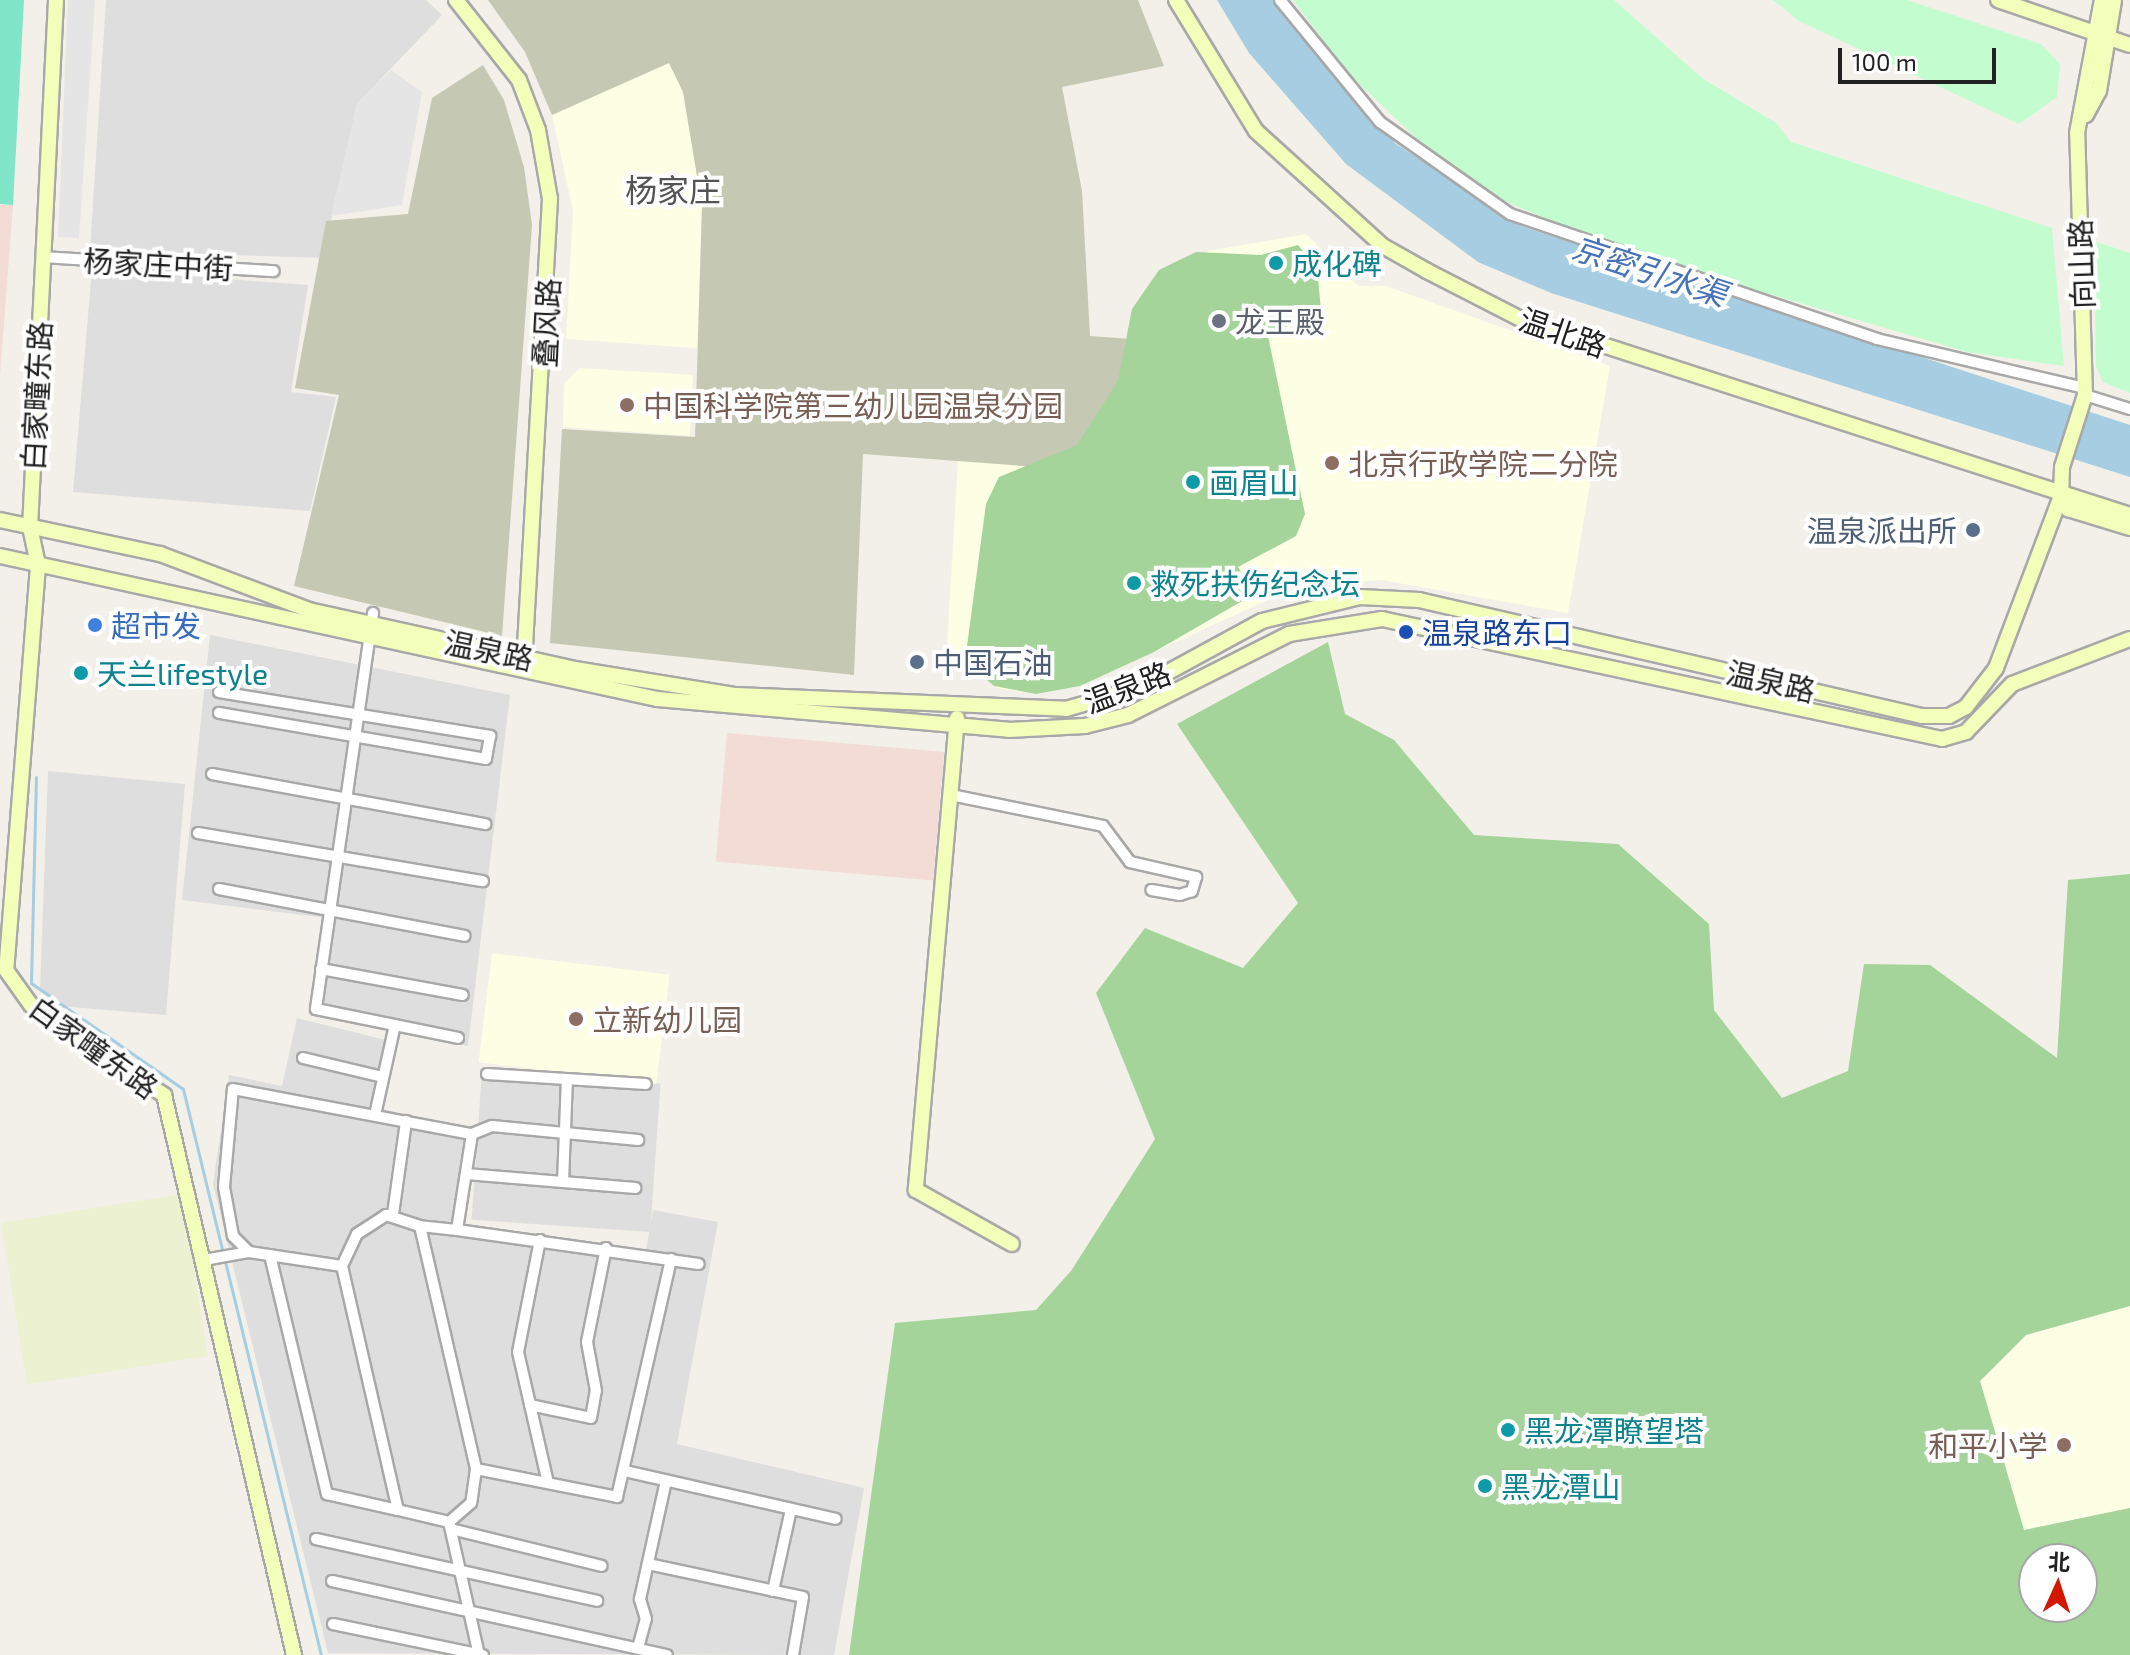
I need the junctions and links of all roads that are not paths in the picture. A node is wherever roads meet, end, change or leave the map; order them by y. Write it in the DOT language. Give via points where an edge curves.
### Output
graph roads {
  1 [pos="56,0"];
  2 [pos="456,0"];
  3 [pos="1176,0"];
  4 [pos="1280,0"];
  5 [pos="1998,0"];
  6 [pos="2102,0"];
  7 [pos="2114,0"];
  8 [pos="2104,37"];
  9 [pos="2130,45"];
  10 [pos="43,257"];
  11 [pos="274,271"];
  12 [pos="2085,392"];
  13 [pos="2130,409"];
  14 [pos="2062,467"];
  15 [pos="2061,496"];
  16 [pos="2130,515"];
  17 [pos="0,520"];
  18 [pos="30,527"];
  19 [pos="2130,528"];
  20 [pos="0,556"];
  21 [pos="38,566"];
  22 [pos="371,625"];
  23 [pos="2130,639"];
  24 [pos="524,665"];
  25 [pos="219,692"];
  26 [pos="957,709"];
  27 [pos="219,713"];
  28 [pos="358,715"];
  29 [pos="1922,716"];
  30 [pos="956,725"];
  31 [pos="1919,735"];
  32 [pos="355,737"];
  33 [pos="212,774"];
  34 [pos="951,795"];
  35 [pos="346,799"];
  36 [pos="485,824"];
  37 [pos="198,833"];
  38 [pos="338,856"];
  39 [pos="483,881"];
  40 [pos="219,889"];
  41 [pos="1151,890"];
  42 [pos="330,910"];
  43 [pos="465,936"];
  44 [pos="321,969"];
  45 [pos="463,995"];
  46 [pos="395,1025"];
  47 [pos="458,1038"];
  48 [pos="303,1058"];
  49 [pos="487,1074"];
  50 [pos="383,1077"];
  51 [pos="567,1079"];
  52 [pos="646,1084"];
  53 [pos="375,1115"];
  54 [pos="406,1121"];
  55 [pos="565,1133"];
  56 [pos="472,1134"];
  57 [pos="638,1140"];
  58 [pos="466,1174"];
  59 [pos="563,1182"];
  60 [pos="635,1188"];
  61 [pos="393,1214"];
  62 [pos="420,1226"];
  63 [pos="457,1230"];
  64 [pos="540,1240"];
  65 [pos="1012,1244"];
  66 [pos="606,1248"];
  67 [pos="249,1252"];
  68 [pos="270,1255"];
  69 [pos="216,1259"];
  70 [pos="671,1259"];
  71 [pos="699,1264"];
  72 [pos="342,1266"];
  73 [pos="530,1405"];
  74 [pos="476,1469"];
  75 [pos="625,1471"];
  76 [pos="666,1481"];
  77 [pos="548,1483"];
  78 [pos="791,1509"];
  79 [pos="398,1510"];
  80 [pos="836,1519"];
  81 [pos="450,1526"];
  82 [pos="316,1539"];
  83 [pos="648,1564"];
  84 [pos="602,1566"];
  85 [pos="460,1569"];
  86 [pos="332,1581"];
  87 [pos="773,1591"];
  88 [pos="597,1601"];
  89 [pos="469,1608"];
  90 [pos="333,1624"];
  91 [pos="638,1648"];
  92 [pos="294,1655"];
  93 [pos="480,1655"];
  94 [pos="667,1655"];
  95 [pos="793,1655"];
  1 -- 10 [label="main road, 白家疃东路"];
  2 -- 24 [label="main road, 叠风路" via="519,80 538,130 550,199"];
  3 -- 15 [label="main road, 温北路" via="1256,131 1383,246 1427,271 1519,318"];
  4 -- 12 [label="street" via="1380,122 1510,214 1877,339"];
  5 -- 8 [label="main road"];
  6 -- 8 [label="main road, 向山路"];
  7 -- 8 [label="main road, 向山路"];
  8 -- 9 [label="main road"];
  8 -- 12 [label="main road, 向山路" via="2077,133"];
  10 -- 11 [label="street, 杨家庄中街"];
  10 -- 18 [label="main road, 白家疃东路"];
  12 -- 13 [label="street"];
  12 -- 14 [label="main road, 向山路"];
  14 -- 15 [label="main road, 温泉路"];
  15 -- 16 [label="main road"];
  15 -- 19 [label="main road" via="2068,509"];
  15 -- 29 [label="main road, 温泉路" via="1996,668 1966,707"];
  17 -- 18 [label="main road, 温泉路"];
  18 -- 21 [label="main road, 白家疃东路"];
  18 -- 22 [label="main road, 温泉路" via="160,554 309,610"];
  20 -- 21 [label="main road, 温泉路"];
  21 -- 22 [label="main road, 温泉路"];
  21 -- 69 [label="main road, 白家疃东路" via="6,970 31,1005 164,1095"];
  22 -- 24 [label="main road, 温泉路"];
  22 -- 28 [label="street"];
  23 -- 31 [label="main road, 温泉路" via="2012,684 1955,738"];
  24 -- 26 [label="main road, 温泉路" via="682,689"];
  24 -- 30 [label="main road, 温泉路" via="734,709"];
  25 -- 28 [label="street"];
  26 -- 29 [label="main road, 温泉路" via="1037,711 1105,701 1262,621 1360,597 1419,600"];
  26 -- 30 [label="main road"];
  27 -- 32 [label="street"];
  28 -- 32 [label="street"];
  28 -- 32 [label="street" via="490,736 486,759"];
  29 -- 31 [label="main road" via="1933,730"];
  30 -- 31 [label="main road, 温泉路" via="1085,726 1163,699 1289,634 1382,619"];
  30 -- 34 [label="main road"];
  32 -- 35 [label="street"];
  33 -- 35 [label="street"];
  34 -- 41 [label="street" via="1103,826 1130,862 1196,877 1192,891 1180,895"];
  34 -- 65 [label="main road" via="916,1190"];
  35 -- 36 [label="street"];
  35 -- 38 [label="street"];
  37 -- 38 [label="street"];
  38 -- 39 [label="street"];
  38 -- 42 [label="street"];
  40 -- 42 [label="street"];
  42 -- 43 [label="street"];
  42 -- 44 [label="street"];
  44 -- 45 [label="street"];
  44 -- 46 [label="street" via="316,1009"];
  46 -- 47 [label="street"];
  46 -- 50 [label="street"];
  48 -- 50 [label="street"];
  49 -- 51 [label="street"];
  50 -- 53 [label="street"];
  51 -- 52 [label="street"];
  51 -- 55 [label="street"];
  53 -- 54 [label="street"];
  53 -- 67 [label="street" via="233,1089 224,1187 233,1236"];
  54 -- 56 [label="street"];
  54 -- 61 [label="street"];
  55 -- 56 [label="street" via="492,1126"];
  55 -- 57 [label="street"];
  55 -- 59 [label="street"];
  56 -- 58 [label="street"];
  58 -- 59 [label="street"];
  58 -- 63 [label="street"];
  59 -- 60 [label="street"];
  61 -- 62 [label="street"];
  61 -- 72 [label="street" via="357,1234"];
  62 -- 63 [label="street"];
  62 -- 74 [label="street"];
  63 -- 64 [label="street"];
  64 -- 66 [label="street"];
  64 -- 73 [label="street" via="518,1352"];
  66 -- 70 [label="street"];
  66 -- 73 [label="street" via="587,1342 596,1391 591,1418"];
  67 -- 68 [label="street"];
  67 -- 69 [label="street"];
  68 -- 72 [label="street"];
  68 -- 79 [label="street" via="327,1494"];
  69 -- 92 [label="main road, 白家疃东路"];
  70 -- 71 [label="street"];
  70 -- 75 [label="street"];
  72 -- 79 [label="street"];
  73 -- 77 [label="street"];
  74 -- 77 [label="street"];
  74 -- 81 [label="street" via="471,1503"];
  75 -- 76 [label="street"];
  75 -- 77 [label="street" via="617,1497"];
  76 -- 78 [label="street"];
  76 -- 83 [label="street"];
  78 -- 80 [label="street"];
  78 -- 87 [label="street"];
  79 -- 81 [label="street"];
  81 -- 84 [label="street"];
  81 -- 85 [label="street"];
  82 -- 85 [label="street"];
  83 -- 87 [label="street"];
  83 -- 91 [label="street"];
  85 -- 88 [label="street"];
  85 -- 89 [label="street"];
  86 -- 89 [label="street"];
  87 -- 95 [label="street" via="803,1597"];
  89 -- 91 [label="street"];
  89 -- 93 [label="street"];
  90 -- 93 [label="street"];
  91 -- 94 [label="street"];
}
